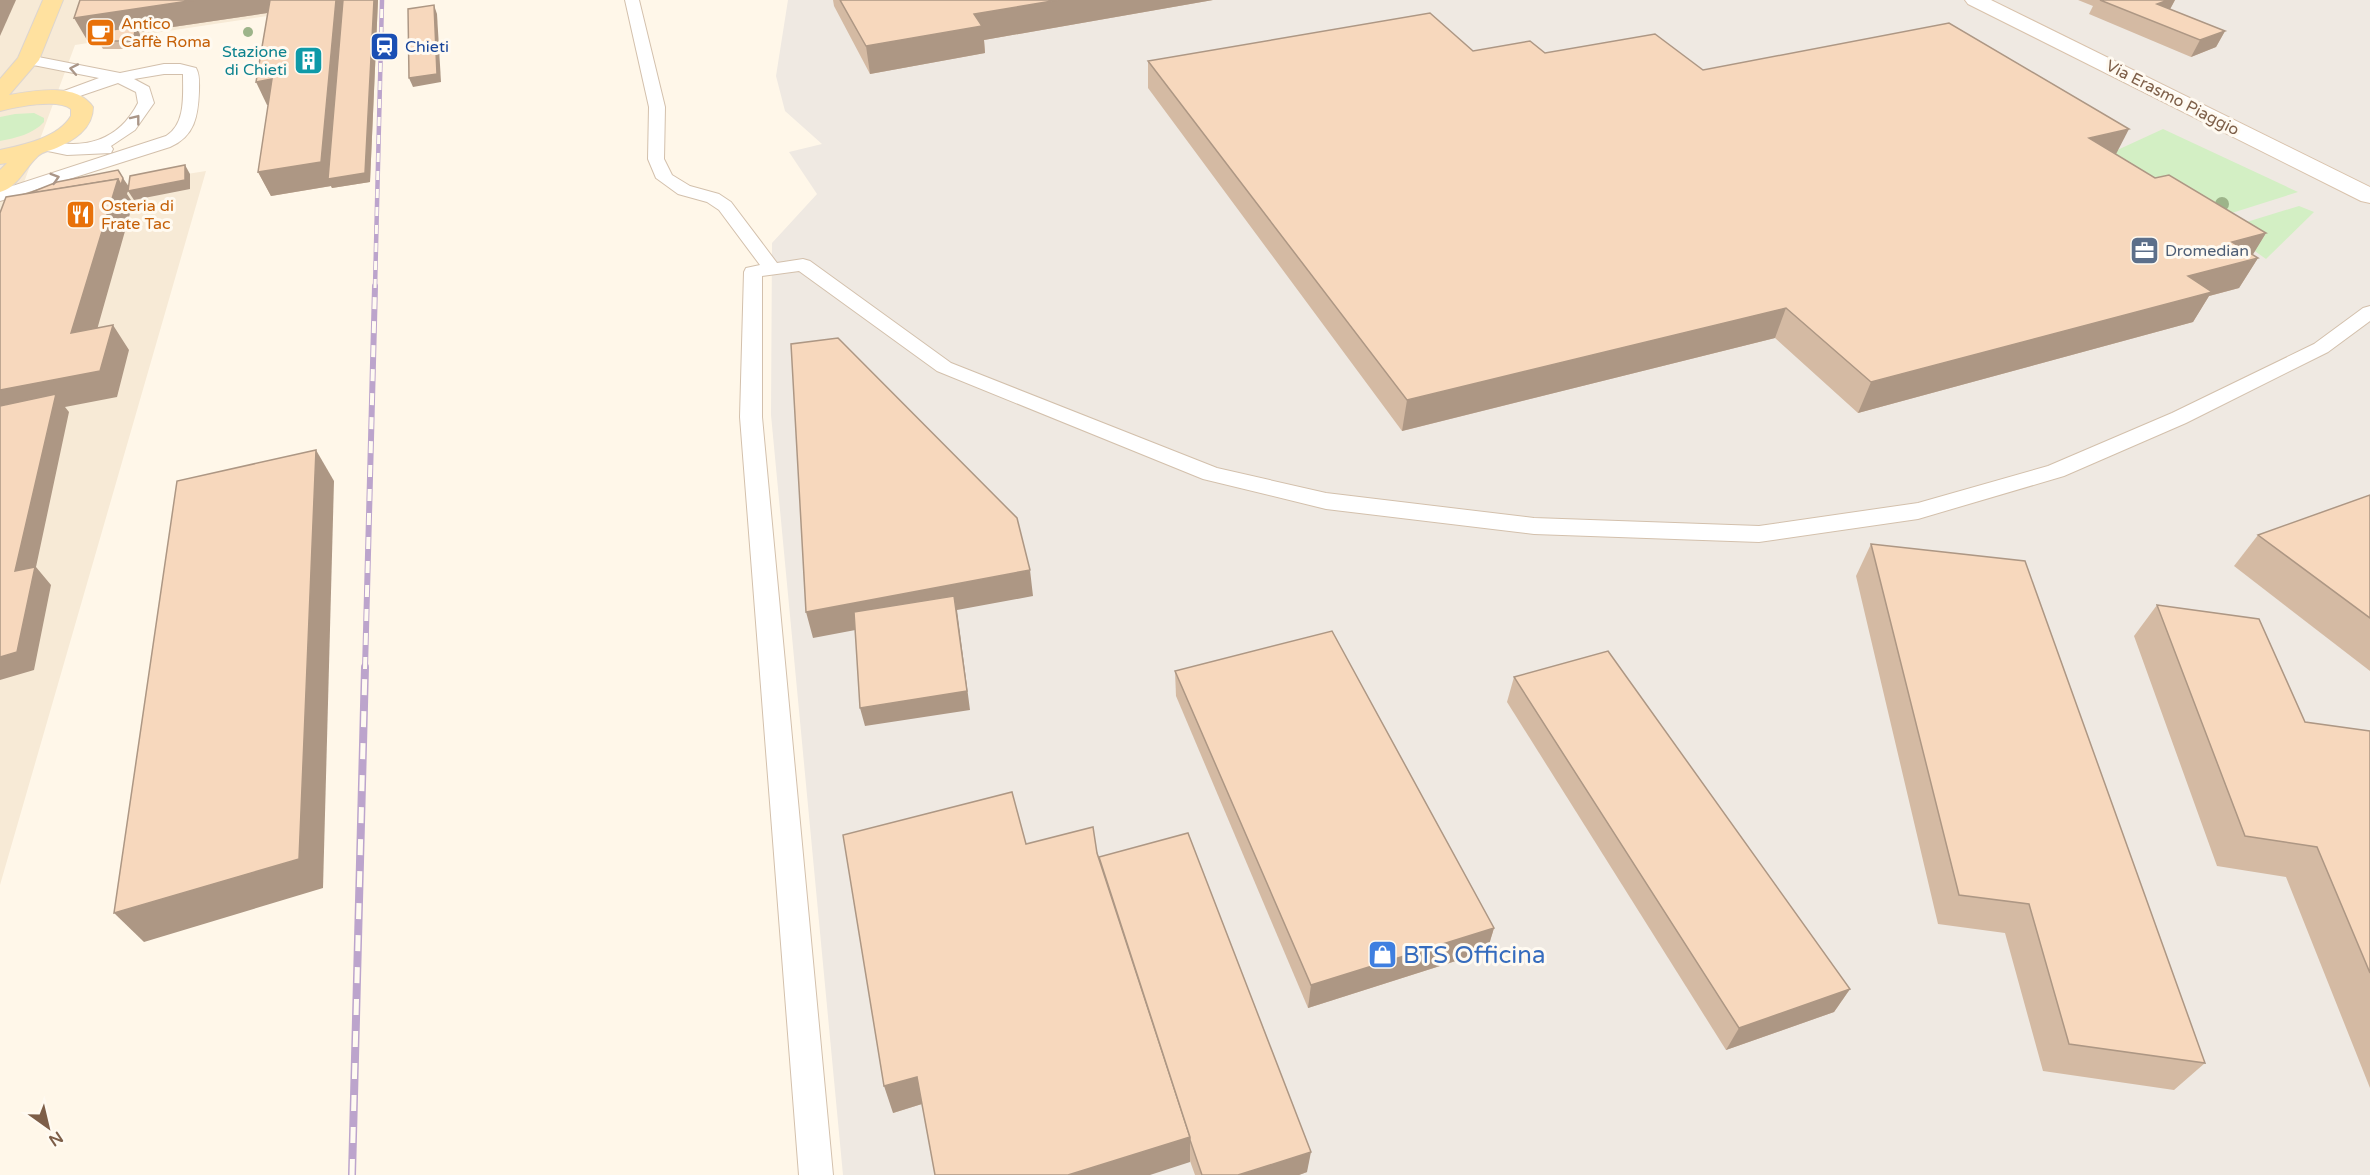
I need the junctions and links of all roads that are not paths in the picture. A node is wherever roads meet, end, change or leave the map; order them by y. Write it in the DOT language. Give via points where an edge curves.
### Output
graph roads {
  1 [pos="53,0"];
  2 [pos="632,0"];
  3 [pos="1975,0"];
  4 [pos="28,60"];
  5 [pos="121,78"];
  6 [pos="0,92"];
  7 [pos="55,97"];
  8 [pos="0,104"];
  9 [pos="38,147"];
  10 [pos="152,147"];
  11 [pos="88,150"];
  12 [pos="0,157"];
  13 [pos="0,185"];
  14 [pos="0,196"];
  15 [pos="2370,196"];
  16 [pos="772,269"];
  17 [pos="2370,312"];
  18 [pos="816,1175"];
  1 -- 4 [label="main road"];
  2 -- 16 [label="lane" via="657,107 656,159 664,178 725,206"];
  3 -- 15 [label="street, Via Erasmo Piaggio"];
  5 -- 4 [label="lane, one-way"];
  4 -- 6 [label="main road"];
  4 -- 7 [label="main road"];
  5 -- 7 [label="lane"];
  5 -- 10 [label="lane" via="177,68 191,71 184,131"];
  11 -- 5 [label="lane, one-way" via="122,134 144,109 143,90"];
  7 -- 8 [label="main road"];
  7 -- 9 [label="main road" via="78,104 83,116 71,130"];
  9 -- 11 [label="lane"];
  9 -- 12 [label="main road"];
  9 -- 13 [label="main road"];
  10 -- 11 [label="lane"];
  14 -- 10 [label="lane, one-way"];
  16 -- 17 [label="lane" via="803,265 944,367 1211,474 1326,501 1534,526 1759,534 1918,511 2056,471 2179,418 2321,348"];
  16 -- 18 [label="lane" via="753,272 751,417"];
}
